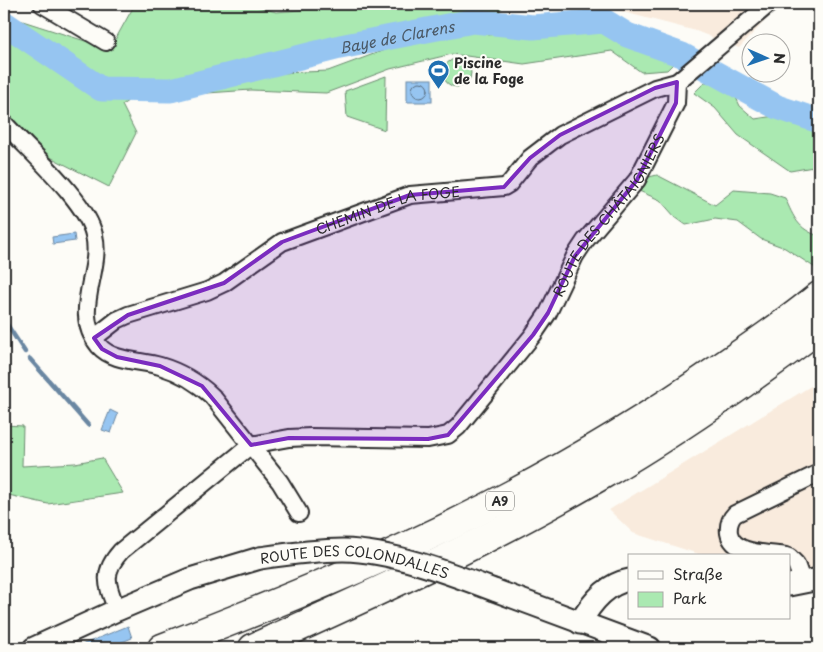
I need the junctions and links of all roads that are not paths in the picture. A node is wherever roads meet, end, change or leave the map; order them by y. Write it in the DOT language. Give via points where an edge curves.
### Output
graph roads {
  1 [pos="42,4"];
  2 [pos="769,4"];
  3 [pos="106,42"];
  4 [pos="681,78"];
  5 [pos="4,123"];
  6 [pos="816,309"];
  7 [pos="94,338"];
  8 [pos="251,446"];
  9 [pos="819,473"];
  10 [pos="298,513"];
  11 [pos="774,554"];
  12 [pos="790,558"];
  13 [pos="628,580"];
  14 [pos="804,582"];
  15 [pos="116,610"];
  16 [pos="580,623"];
  17 [pos="34,648"];
  18 [pos="162,648"];
  19 [pos="252,648"];
  20 [pos="650,648"];
  1 -- 3 [label="street"];
  2 -- 4 [label="street"];
  4 -- 7 [label="street, CHEMIN DE LA FOGE" via="560,135 530,158 504,187 410,195 306,233 282,242 224,283 116,320"];
  4 -- 8 [label="street, ROUTE DES CHÂTAIGNIERS" via="676,103 637,180 574,256 548,313 533,335 458,427 448,435 428,440 289,438"];
  5 -- 7 [label="street" via="71,195 90,225 95,252 87,315"];
  6 -- 18 [label="highway, A9" via="582,456 504,499 346,574"];
  6 -- 19 [label="highway, A9" via="766,368 598,477 359,601"];
  7 -- 8 [label="street" via="102,349 117,357 160,366 202,386"];
  8 -- 10 [label="street" via="280,482"];
  8 -- 15 [label="street" via="114,558 107,577"];
  9 -- 11 [label="street" via="731,518 729,532 735,544"];
  12 -- 14 [label="street"];
  13 -- 16 [label="street" via="614,584 605,591 594,601"];
  15 -- 16 [label="street, ROUTE DES COLONDALLES, bridge" via="190,580 260,558 337,550 416,563"];
  15 -- 17 [label="street, ROUTE DES COLONDALLES"];
  16 -- 20 [label="street, ROUTE DES COLONDALLES"];
}
